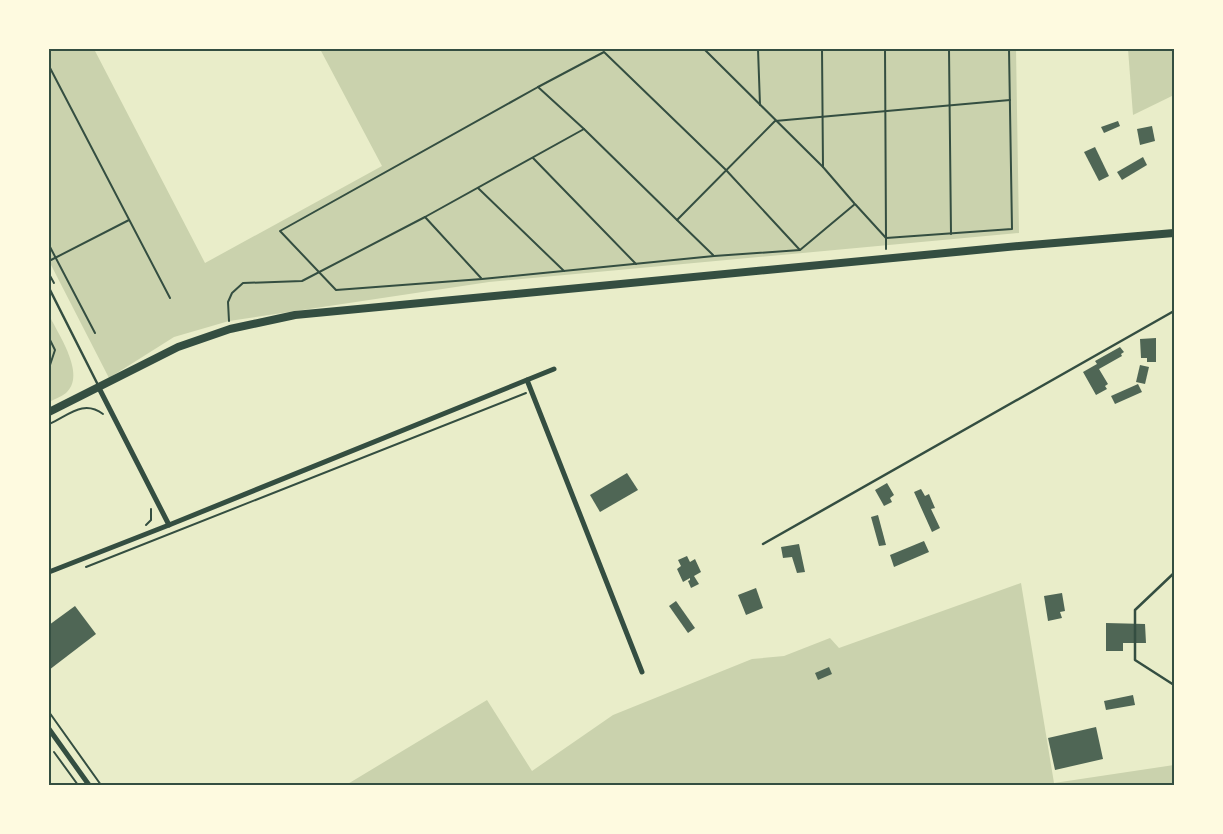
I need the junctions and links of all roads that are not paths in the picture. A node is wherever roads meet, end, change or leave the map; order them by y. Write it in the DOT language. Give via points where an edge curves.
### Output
graph roads {
  1 [pos="1174,233"];
  2 [pos="49,288"];
  3 [pos="1174,311"];
  4 [pos="554,369"];
  5 [pos="526,380"];
  6 [pos="99,388"];
  7 [pos="49,412"];
  8 [pos="169,526"];
  9 [pos="763,544"];
  10 [pos="49,572"];
  11 [pos="1174,573"];
  12 [pos="642,672"];
  13 [pos="1174,686"];
  14 [pos="49,730"];
  15 [pos="89,785"];
  1 -- 6 [label="main road" via="295,315 230,329 178,347"];
  2 -- 6 [label="lane"];
  3 -- 9 [label="lane"];
  4 -- 5 [label="street"];
  5 -- 8 [label="street"];
  5 -- 12 [label="street"];
  6 -- 7 [label="main road"];
  6 -- 8 [label="street"];
  8 -- 10 [label="street"];
  11 -- 13 [label="lane" via="1135,610 1135,660"];
  14 -- 15 [label="street"];
}
